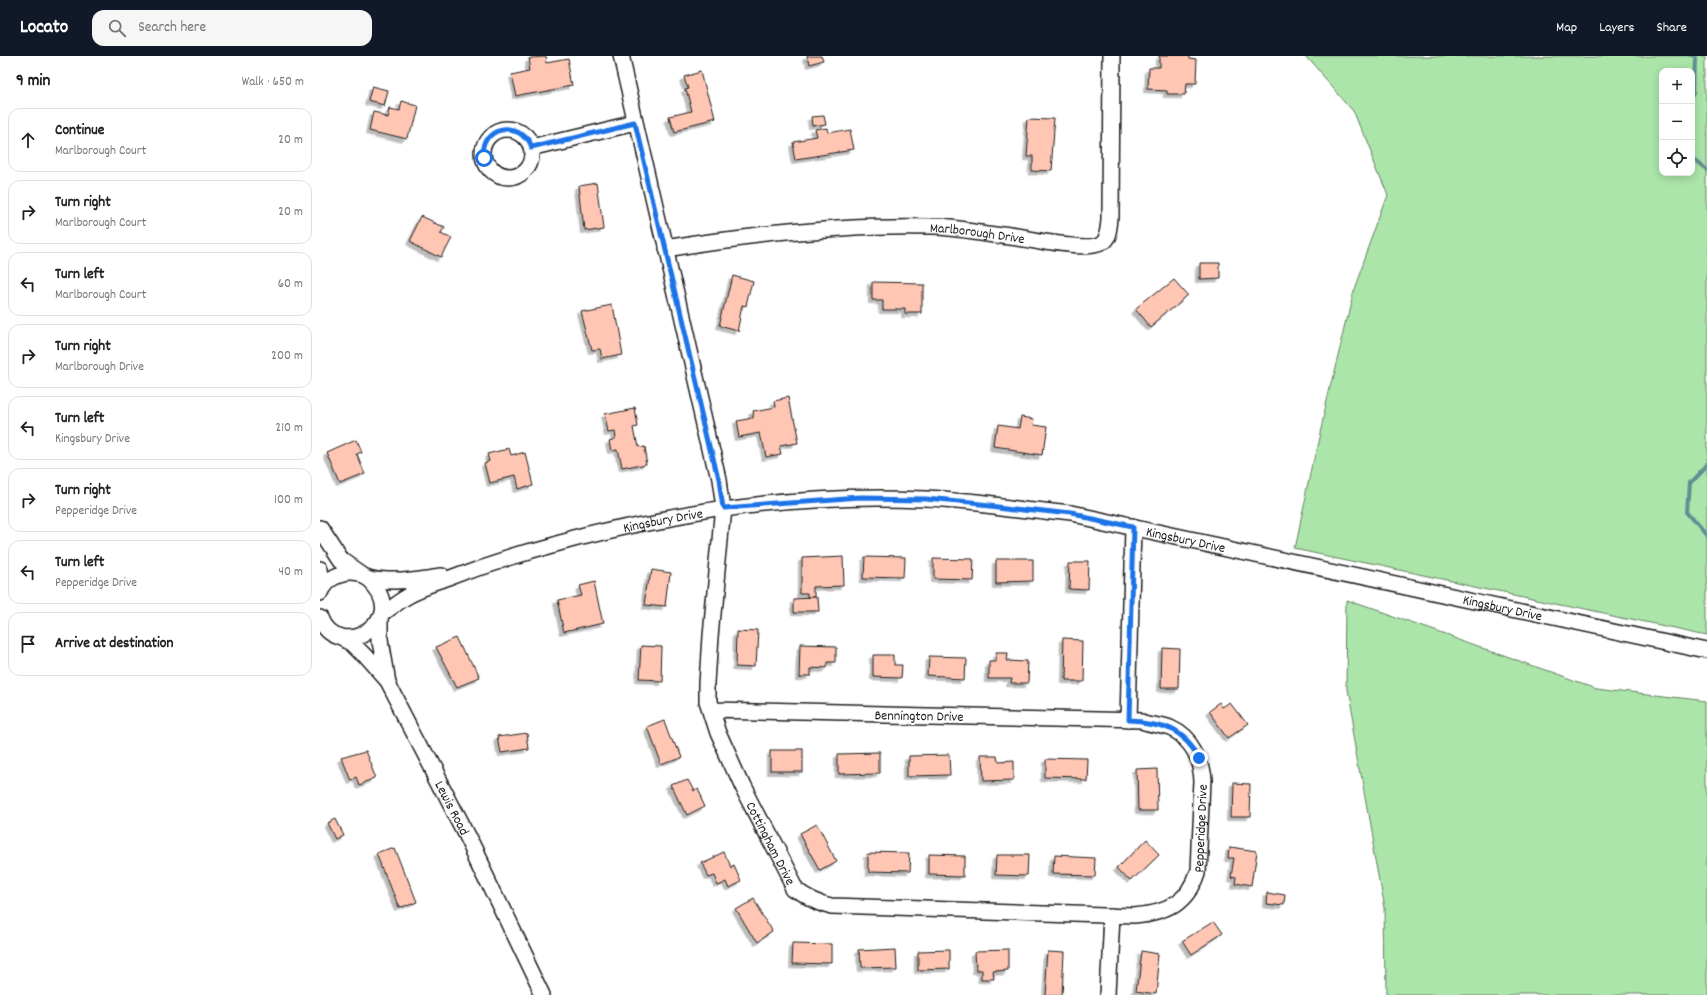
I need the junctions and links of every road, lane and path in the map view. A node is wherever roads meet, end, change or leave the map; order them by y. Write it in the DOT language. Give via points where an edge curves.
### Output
graph roads {
  1 [pos="621,56"];
  2 [pos="1112,56"];
  3 [pos="635,123"];
  4 [pos="531,148"];
  5 [pos="665,249"];
  6 [pos="723,508"];
  7 [pos="1133,527"];
  8 [pos="320,528"];
  9 [pos="320,569"];
  10 [pos="472,570"];
  11 [pos="365,577"];
  12 [pos="320,591"];
  13 [pos="381,615"];
  14 [pos="320,618"];
  15 [pos="329,631"];
  16 [pos="1707,651"];
  17 [pos="387,681"];
  18 [pos="711,710"];
  19 [pos="1128,720"];
  20 [pos="1112,915"];
  21 [pos="544,995"];
  22 [pos="1108,995"];
  1 -- 3 [label="street"];
  2 -- 5 [label="street, Marlborough Drive" via="1111,218 1108,235 1104,241 1090,246 1073,245 932,227 873,227 748,238"];
  3 -- 4 [label="street"];
  3 -- 5 [label="street"];
  5 -- 6 [label="street" via="719,480"];
  6 -- 7 [label="street, Kingsbury Drive" via="860,498 926,499 1070,514"];
  6 -- 10 [label="street, Kingsbury Drive" via="597,533"];
  6 -- 18 [label="street, Cottingham Drive" via="708,684 708,702"];
  7 -- 16 [label="street, Kingsbury Drive"];
  7 -- 19 [label="street"];
  8 -- 11 [label="street" via="341,560"];
  9 -- 12 [label="street"];
  10 -- 11 [label="street, Kingsbury Drive" via="407,580"];
  10 -- 13 [label="street, Kingsbury Drive" via="410,594"];
  11 -- 12 [label="street, Kingsbury Drive" via="348,572 338,575 328,581"];
  11 -- 13 [label="street" via="375,584 380,593"];
  13 -- 15 [label="street, Kingsbury Drive" via="370,630 361,636 350,638"];
  13 -- 17 [label="street" via="380,641"];
  14 -- 15 [label="street"];
  15 -- 17 [label="street, Lewis Road" via="352,643"];
  17 -- 21 [label="street, Lewis Road" via="467,835"];
  18 -- 19 [label="street, Bennington Drive"];
  18 -- 20 [label="street, Cottingham Drive" via="718,733 742,786 779,860 795,889 805,897 832,906"];
  19 -- 20 [label="street, Pepperidge Drive" via="1142,720 1168,727 1178,732 1197,754 1202,782 1200,861 1194,884 1188,893 1167,909 1154,914"];
  20 -- 22 [label="street"];
}
